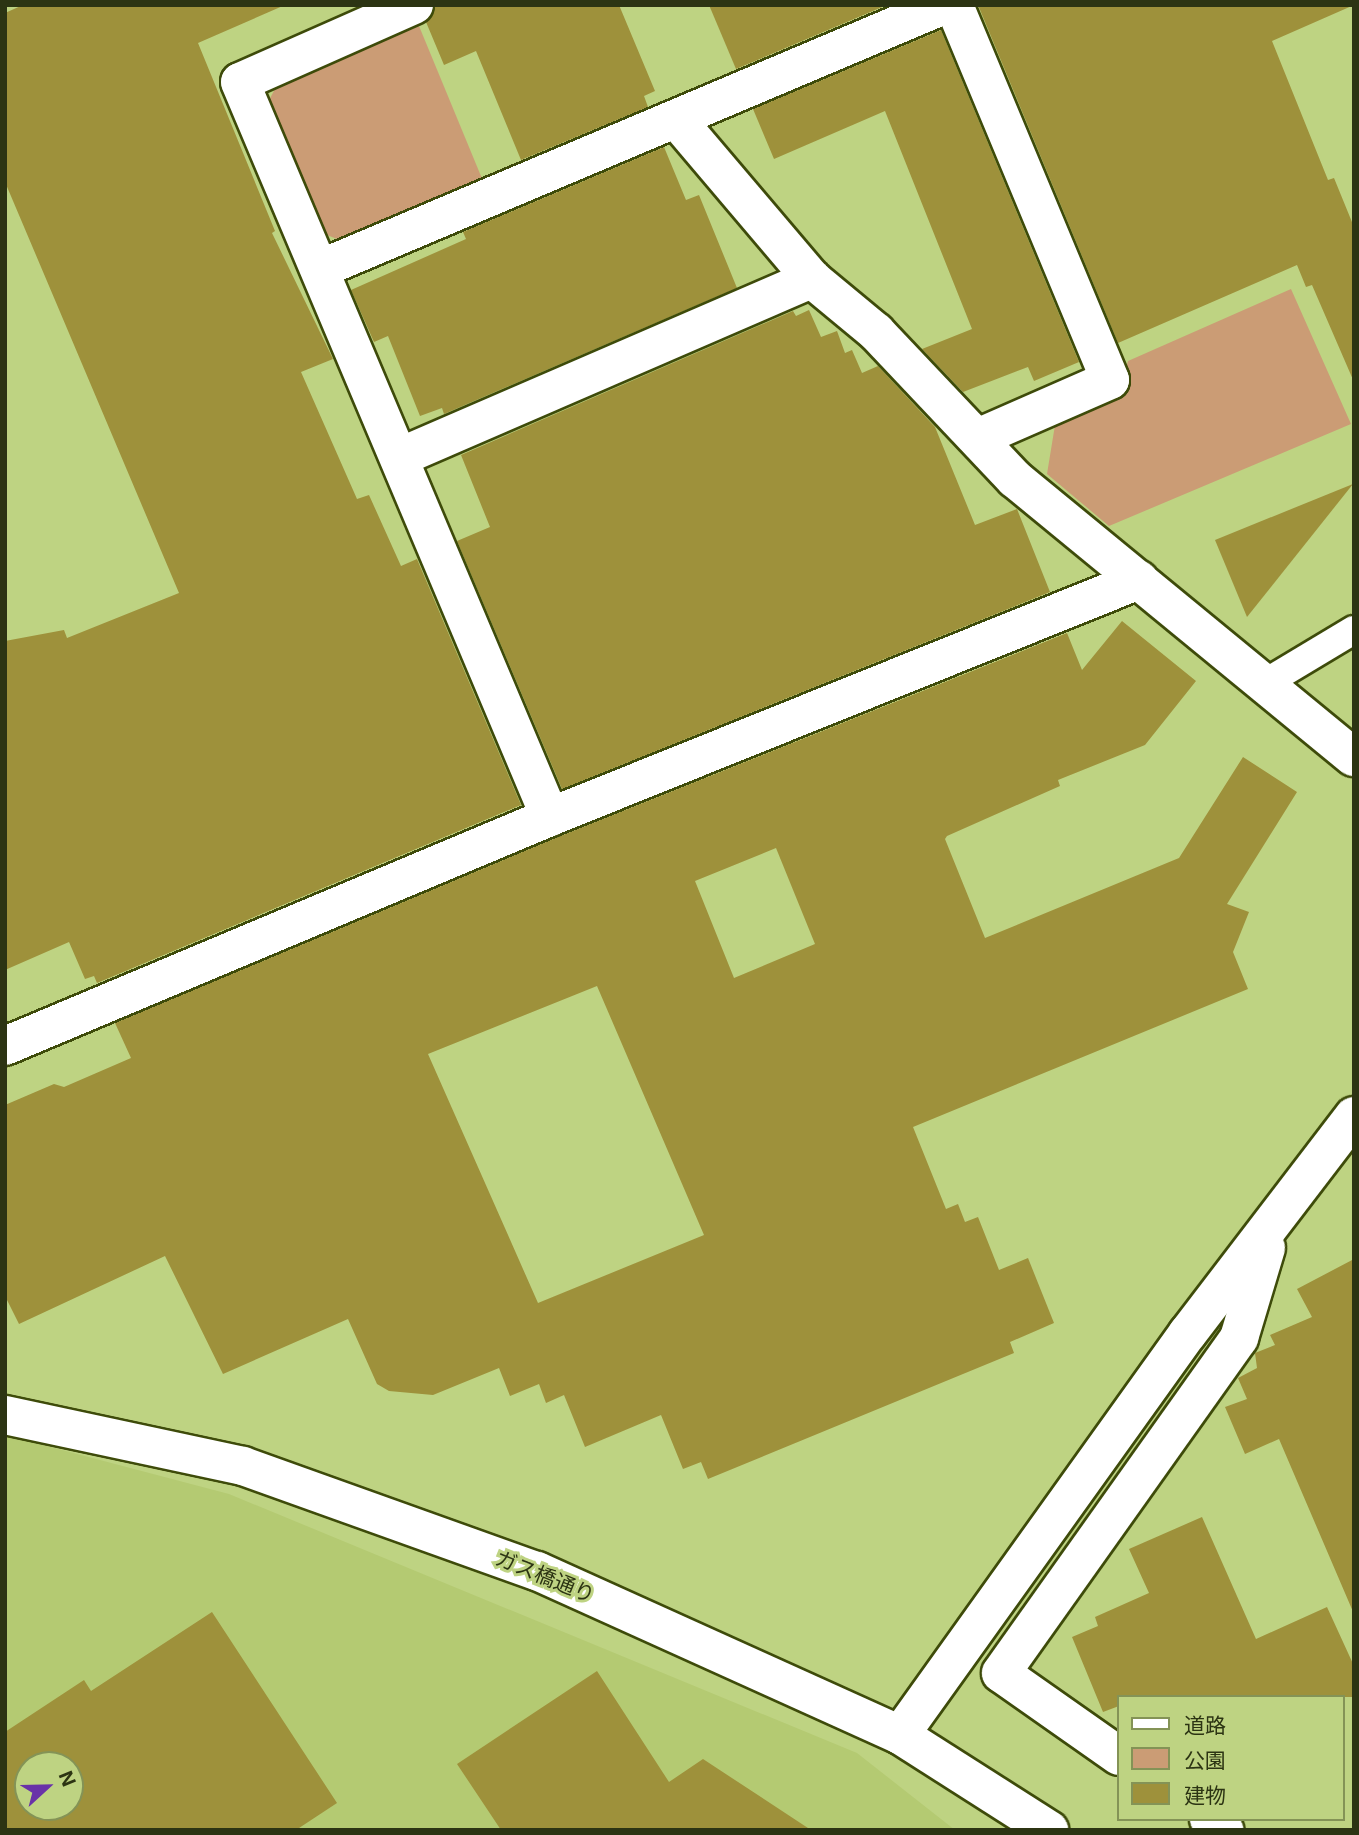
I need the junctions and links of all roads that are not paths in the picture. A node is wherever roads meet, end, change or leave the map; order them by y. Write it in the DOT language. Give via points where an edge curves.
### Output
graph roads {
  1 [pos="414,5"];
  2 [pos="944,5"];
  3 [pos="954,5"];
  4 [pos="677,120"];
  5 [pos="320,269"];
  6 [pos="811,279"];
  7 [pos="977,438"];
  8 [pos="400,457"];
  9 [pos="1139,580"];
  10 [pos="1354,630"];
  11 [pos="1262,685"];
  12 [pos="1354,757"];
  13 [pos="550,817"];
  14 [pos="5,1046"];
  15 [pos="1354,1116"];
  16 [pos="1272,1226"];
  17 [pos="5,1415"];
  18 [pos="900,1735"];
  19 [pos="1118,1755"];
  20 [pos="1049,1830"];
  1 -- 5 [label="street" via="240,82"];
  2 -- 4 [label="street"];
  3 -- 7 [label="street" via="1110,380"];
  4 -- 5 [label="street"];
  4 -- 6 [label="street"];
  5 -- 8 [label="street"];
  6 -- 7 [label="street" via="876,332"];
  6 -- 8 [label="street"];
  7 -- 9 [label="street" via="1015,479"];
  8 -- 13 [label="street"];
  9 -- 11 [label="street"];
  9 -- 13 [label="street"];
  10 -- 11 [label="lane"];
  11 -- 12 [label="street"];
  13 -- 14 [label="street"];
  15 -- 16 [label="street"];
  16 -- 18 [label="street" via="1188,1333"];
  16 -- 19 [label="street" via="1239,1338 1001,1672"];
  17 -- 18 [label="street, ガス橋通り" via="243,1466 537,1571"];
  18 -- 20 [label="street, ガス橋通り"];
}
